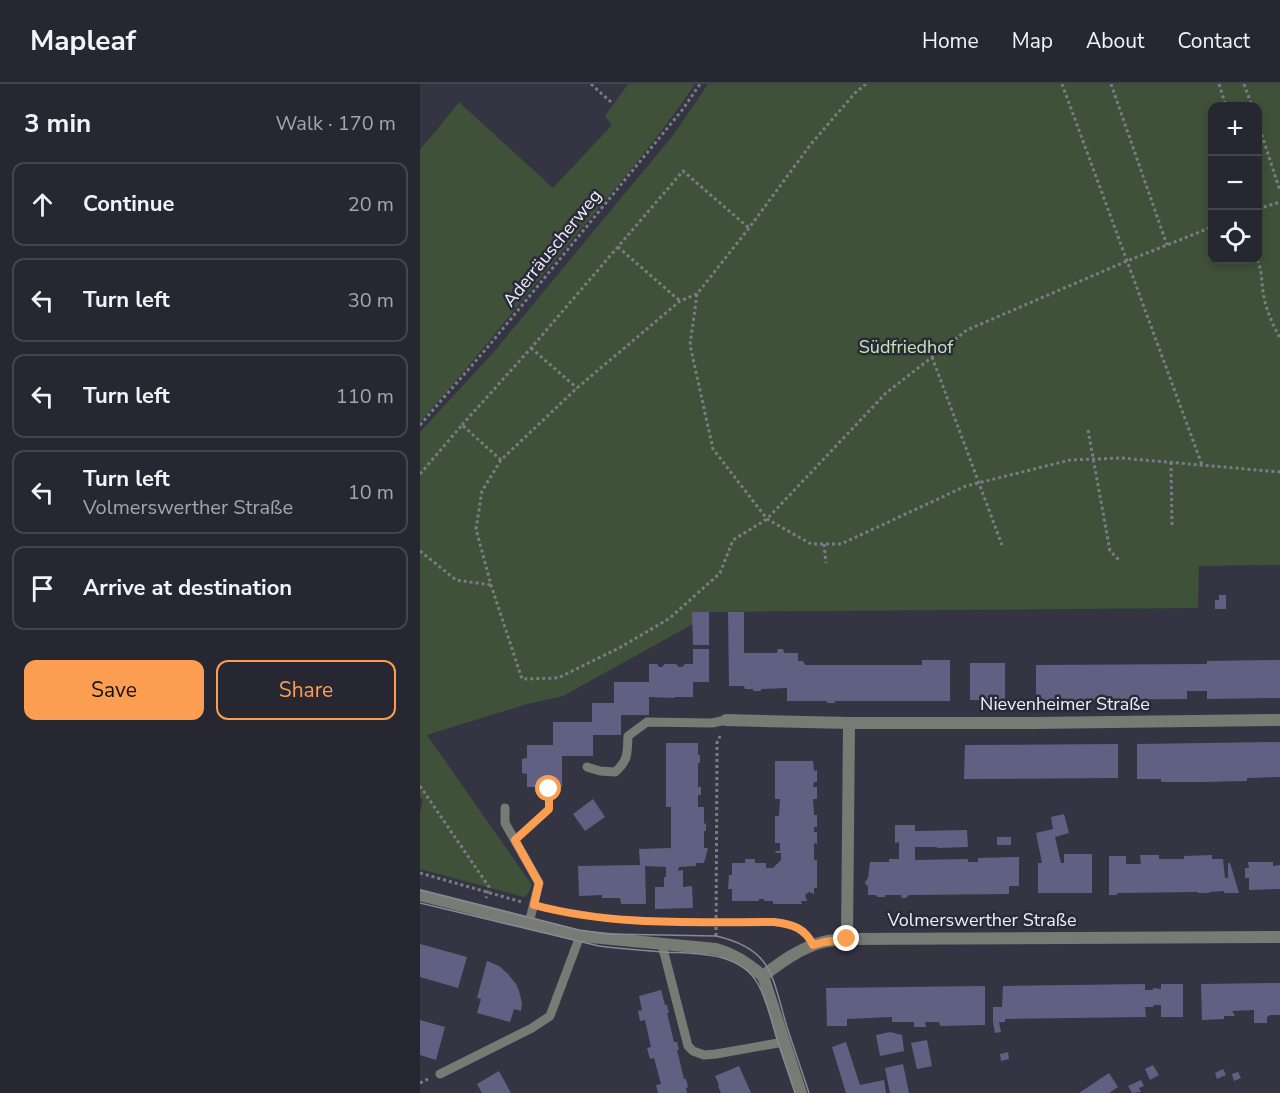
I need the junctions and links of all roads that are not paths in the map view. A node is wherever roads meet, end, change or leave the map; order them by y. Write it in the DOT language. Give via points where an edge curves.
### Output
graph roads {
  1 [pos="726,720"];
  2 [pos="1280,720"];
  3 [pos="849,723"];
  4 [pos="587,766"];
  5 [pos="505,808"];
  6 [pos="420,895"];
  7 [pos="529,923"];
  8 [pos="580,936"];
  9 [pos="1280,937"];
  10 [pos="847,939"];
  11 [pos="662,945"];
  12 [pos="763,976"];
  13 [pos="784,1042"];
  14 [pos="440,1074"];
  15 [pos="801,1093"];
  1 -- 3 [label="street, Nievenheimer Straße"];
  1 -- 4 [label="lane, Nievenheimer Straße" via="648,722 628,736 623,765 615,772"];
  2 -- 3 [label="street, Nievenheimer Straße"];
  3 -- 10 [label="street"];
  5 -- 7 [label="lane" via="505,824 539,883"];
  6 -- 7 [label="street"];
  7 -- 8 [label="street"];
  8 -- 11 [label="street"];
  8 -- 14 [label="lane" via="550,1016"];
  9 -- 10 [label="street, Volmerswerther Straße"];
  10 -- 12 [label="street, Volmerswerther Straße" via="813,945"];
  11 -- 12 [label="street" via="716,949 732,954"];
  11 -- 13 [label="lane" via="688,1046 693,1051 716,1054"];
  12 -- 13 [label="street"];
  13 -- 15 [label="street"];
}
